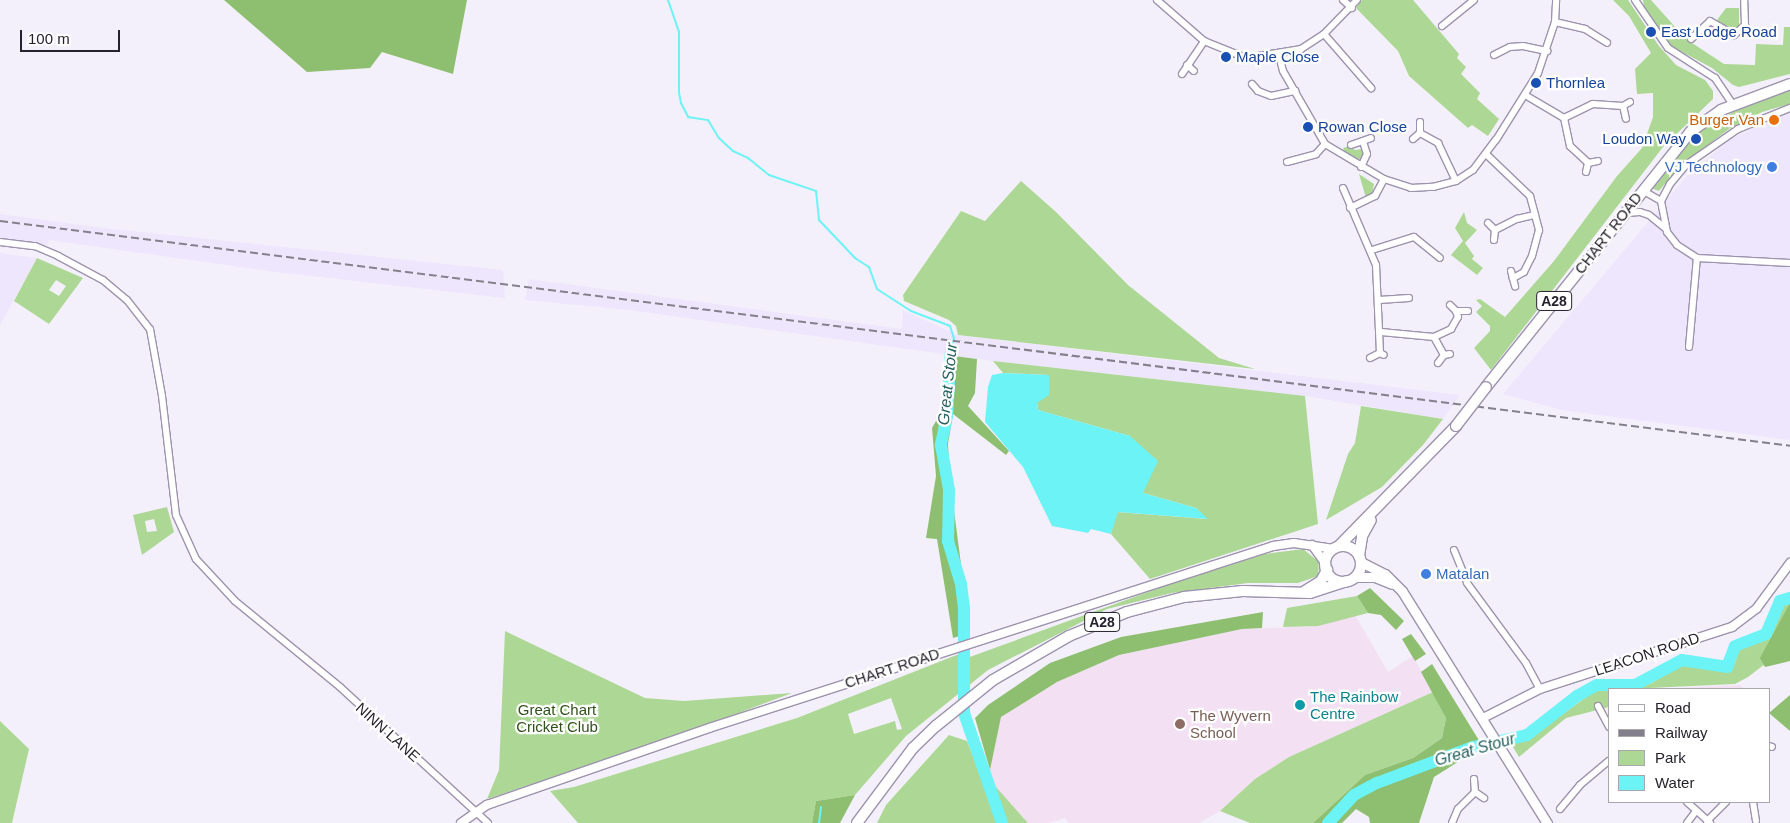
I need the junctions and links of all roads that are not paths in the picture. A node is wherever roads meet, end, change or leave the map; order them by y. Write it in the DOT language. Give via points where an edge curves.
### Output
graph roads {
  1 [pos="1157,0"];
  2 [pos="1343,0"];
  3 [pos="1357,0"];
  4 [pos="1474,0"];
  5 [pos="1556,0"];
  6 [pos="1635,0"];
  7 [pos="1744,0"];
  8 [pos="1352,8"];
  9 [pos="1555,22"];
  10 [pos="1442,26"];
  11 [pos="1324,34"];
  12 [pos="1691,39"];
  13 [pos="1204,41"];
  14 [pos="1607,43"];
  15 [pos="1547,51"];
  16 [pos="1278,55"];
  17 [pos="1494,55"];
  18 [pos="1187,65"];
  19 [pos="1194,71"];
  20 [pos="1182,74"];
  21 [pos="1252,84"];
  22 [pos="1790,84"];
  23 [pos="1372,88"];
  24 [pos="1295,91"];
  25 [pos="1525,94"];
  26 [pos="1630,102"];
  27 [pos="1733,104"];
  28 [pos="1623,106"];
  29 [pos="1790,108"];
  30 [pos="1564,118"];
  31 [pos="1626,119"];
  32 [pos="1420,122"];
  33 [pos="1420,133"];
  34 [pos="1371,138"];
  35 [pos="1413,139"];
  36 [pos="1363,142"];
  37 [pos="1325,144"];
  38 [pos="1351,145"];
  39 [pos="1486,154"];
  40 [pos="1598,161"];
  41 [pos="1287,162"];
  42 [pos="1588,163"];
  43 [pos="1361,167"];
  44 [pos="1586,172"];
  45 [pos="1384,179"];
  46 [pos="1456,181"];
  47 [pos="1343,188"];
  48 [pos="1642,190"];
  49 [pos="1661,201"];
  50 [pos="1350,208"];
  51 [pos="1536,216"];
  52 [pos="1622,216"];
  53 [pos="1488,223"];
  54 [pos="1666,229"];
  55 [pos="1494,230"];
  56 [pos="1494,240"];
  57 [pos="0,242"];
  58 [pos="1372,250"];
  59 [pos="1440,258"];
  60 [pos="1697,258"];
  61 [pos="1790,263"];
  62 [pos="1515,286"];
  63 [pos="1409,298"];
  64 [pos="1379,300"];
  65 [pos="1450,305"];
  66 [pos="1456,311"];
  67 [pos="1468,311"];
  68 [pos="1381,332"];
  69 [pos="1434,337"];
  70 [pos="1689,347"];
  71 [pos="1370,358"];
  72 [pos="1438,363"];
  73 [pos="1376,510"];
  74 [pos="1312,545"];
  75 [pos="1336,548"];
  76 [pos="1454,550"];
  77 [pos="1360,559"];
  78 [pos="1790,564"];
  79 [pos="1326,567"];
  80 [pos="1351,579"];
  81 [pos="1402,591"];
  82 [pos="1302,593"];
  83 [pos="1540,689"];
  84 [pos="1598,706"];
  85 [pos="1483,718"];
  86 [pos="1608,725"];
  87 [pos="1608,762"];
  88 [pos="1474,779"];
  89 [pos="1475,792"];
  90 [pos="1484,798"];
  91 [pos="1687,803"];
  92 [pos="1725,803"];
  93 [pos="1753,803"];
  94 [pos="1560,809"];
  95 [pos="1696,811"];
  96 [pos="476,812"];
  97 [pos="1756,821"];
  98 [pos="1708,822"];
  99 [pos="461,823"];
  100 [pos="488,823"];
  101 [pos="857,823"];
  102 [pos="1452,823"];
  103 [pos="1547,823"];
  104 [pos="1687,823"];
  1 -- 13 [label="street"];
  2 -- 8 [label="street"];
  3 -- 8 [label="street"];
  4 -- 10 [label="street"];
  5 -- 9 [label="street"];
  6 -- 27 [label="street" via="1668,48 1715,78"];
  7 -- 12 [label="street" via="1745,25 1734,35 1710,20"];
  8 -- 11 [label="street"];
  9 -- 14 [label="street" via="1585,29"];
  9 -- 15 [label="street"];
  11 -- 16 [label="street" via="1301,49"];
  11 -- 23 [label="street"];
  13 -- 16 [label="street" via="1246,58"];
  13 -- 18 [label="street"];
  15 -- 17 [label="street" via="1523,46"];
  15 -- 25 [label="street"];
  16 -- 24 [label="street"];
  18 -- 19 [label="street"];
  18 -- 20 [label="street"];
  21 -- 24 [label="street" via="1258,91 1271,96"];
  22 -- 27 [label="main road, CHART ROAD / A28"];
  24 -- 37 [label="street"];
  25 -- 30 [label="street"];
  25 -- 39 [label="street"];
  26 -- 28 [label="street"];
  27 -- 48 [label="main road, CHART ROAD / A28" via="1695,127"];
  28 -- 30 [label="street" via="1593,104"];
  28 -- 31 [label="street"];
  29 -- 49 [label="street" via="1738,129 1686,165"];
  30 -- 42 [label="street" via="1570,146"];
  32 -- 33 [label="street"];
  33 -- 35 [label="street"];
  33 -- 46 [label="street" via="1438,143"];
  34 -- 36 [label="street"];
  36 -- 38 [label="street"];
  36 -- 43 [label="street" via="1366,154"];
  37 -- 41 [label="street" via="1316,154"];
  37 -- 43 [label="street"];
  39 -- 46 [label="street" via="1473,170"];
  39 -- 51 [label="street" via="1530,196"];
  40 -- 42 [label="street"];
  42 -- 44 [label="street"];
  43 -- 45 [label="street"];
  45 -- 46 [label="street" via="1420,189"];
  45 -- 50 [label="street" via="1375,196"];
  47 -- 50 [label="street"];
  48 -- 49 [label="street"];
  48 -- 52 [label="main road, CHART ROAD / A28"];
  49 -- 54 [label="street"];
  50 -- 58 [label="street"];
  51 -- 55 [label="street" via="1517,219"];
  51 -- 62 [label="street" via="1538,230 1532,256 1524,272 1512,275"];
  52 -- 54 [label="street" via="1640,212"];
  52 -- 73 [label="main road, CHART ROAD / A28, bridge" via="1456,426"];
  53 -- 55 [label="street"];
  54 -- 60 [label="street" via="1678,245"];
  55 -- 56 [label="street"];
  57 -- 96 [label="street, NINN LANE" via="35,246 102,280 127,300 150,329 162,396 176,515 196,559 235,601"];
  58 -- 59 [label="street" via="1414,237"];
  58 -- 64 [label="street"];
  60 -- 61 [label="street"];
  60 -- 70 [label="street"];
  63 -- 64 [label="street"];
  64 -- 68 [label="street"];
  65 -- 66 [label="street"];
  66 -- 67 [label="street"];
  66 -- 69 [label="street" via="1458,317 1451,329"];
  68 -- 69 [label="street"];
  68 -- 71 [label="street" via="1382,354"];
  69 -- 72 [label="street" via="1447,355"];
  73 -- 75 [label="main road, CHART ROAD / A28"];
  73 -- 77 [label="main road, CHART ROAD / A28" via="1362,536"];
  74 -- 75 [label="street, CHART ROAD"];
  74 -- 79 [label="street"];
  74 -- 96 [label="street, CHART ROAD" via="1273,546 709,728 487,805"];
  75 -- 77 [label="main road" via="1351,548"];
  75 -- 79 [label="main road"];
  76 -- 83 [label="street" via="1460,570 1475,595 1533,673"];
  77 -- 80 [label="main road"];
  77 -- 81 [label="main road" via="1385,574"];
  78 -- 83 [label="street, LEACON ROAD" via="1758,608 1732,626"];
  79 -- 80 [label="main road" via="1335,579"];
  79 -- 82 [label="main road" via="1322,581"];
  80 -- 81 [label="main road" via="1380,578"];
  80 -- 82 [label="main road, A28" via="1326,590"];
  81 -- 85 [label="main road"];
  82 -- 101 [label="main road, A28" via="1223,592 1146,606 1069,636 1034,654 976,692 913,748"];
  83 -- 85 [label="street, LEACON ROAD"];
  84 -- 86 [label="street"];
  85 -- 103 [label="main road"];
  87 -- 94 [label="street" via="1580,785"];
  88 -- 89 [label="street"];
  89 -- 90 [label="street"];
  89 -- 102 [label="street" via="1454,814"];
  91 -- 95 [label="street"];
  92 -- 98 [label="street"];
  93 -- 97 [label="street"];
  95 -- 98 [label="street"];
  95 -- 104 [label="street"];
  96 -- 99 [label="street, CHART ROAD"];
  96 -- 100 [label="street, NINN LANE"];
}
